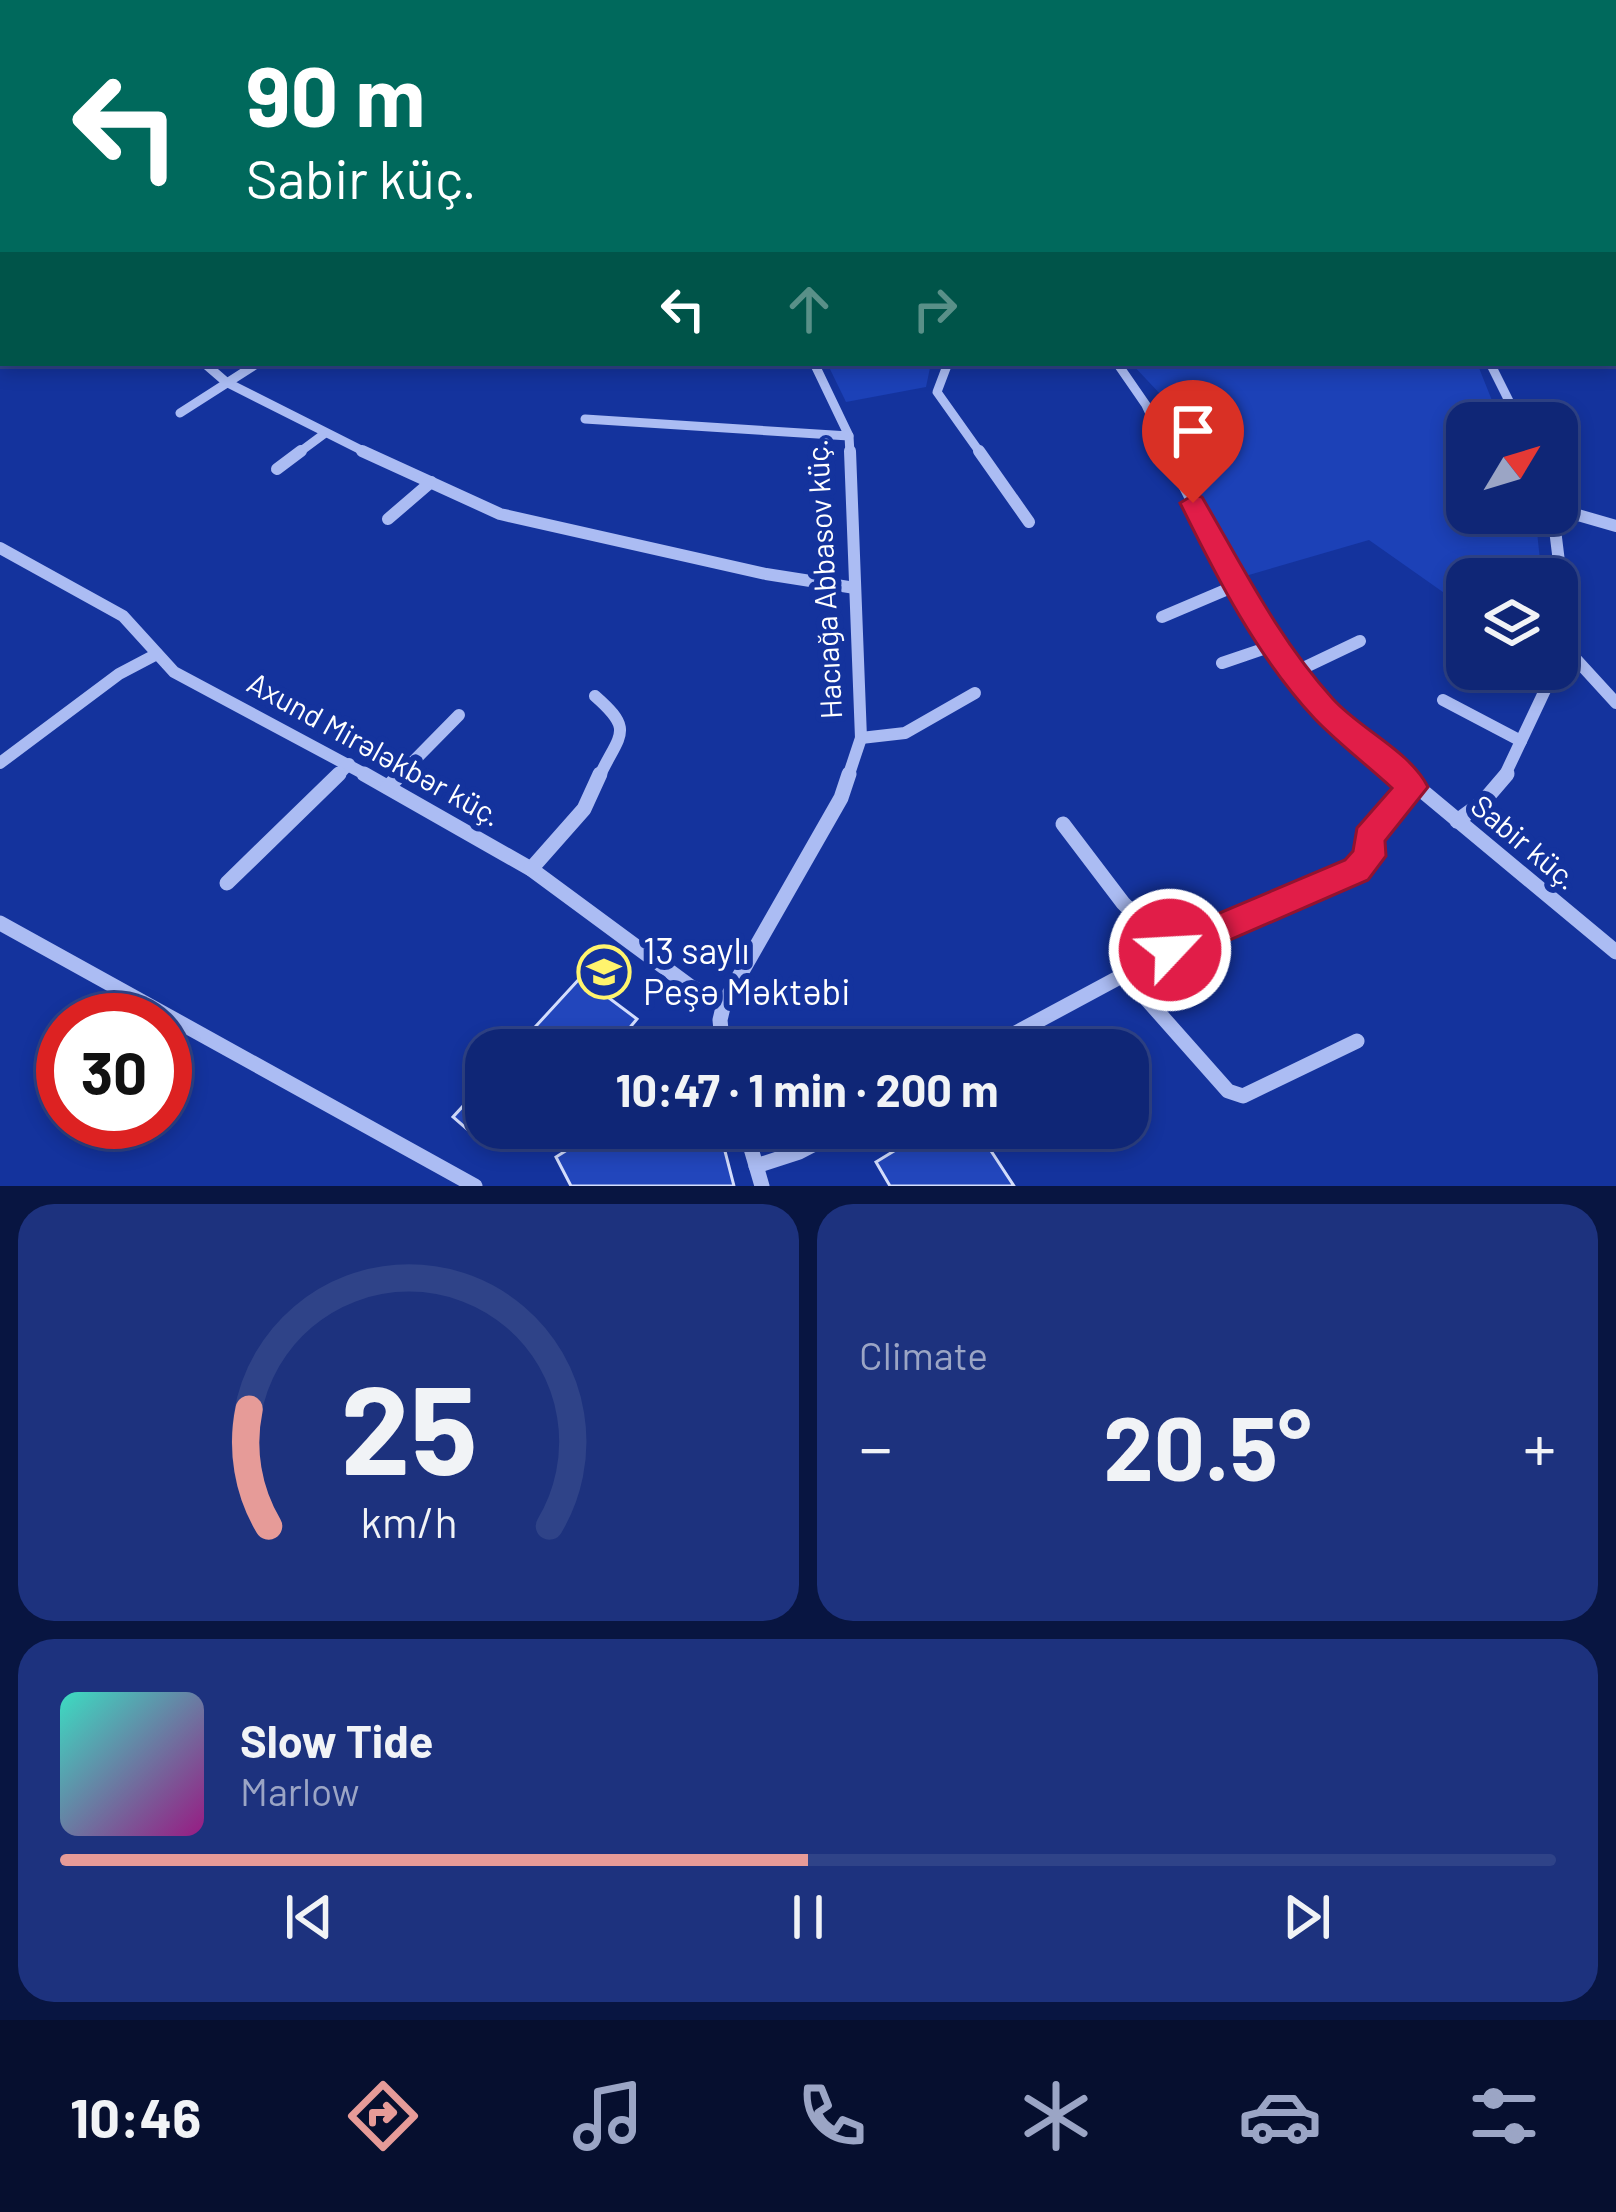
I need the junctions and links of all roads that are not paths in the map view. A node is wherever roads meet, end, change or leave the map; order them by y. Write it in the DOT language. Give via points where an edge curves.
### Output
graph roads {
  1 [pos="449,0"];
  2 [pos="482,0"];
  3 [pos="207,366"];
  4 [pos="253,366"];
  5 [pos="815,366"];
  6 [pos="947,366"];
  7 [pos="1119,366"];
  8 [pos="1492,366"];
  9 [pos="226,382"];
  10 [pos="1510,402"];
  11 [pos="180,412"];
  12 [pos="585,419"];
  13 [pos="324,434"];
  14 [pos="849,436"];
  15 [pos="277,469"];
  16 [pos="431,482"];
  17 [pos="1578,517"];
  18 [pos="388,519"];
  19 [pos="1029,522"];
  20 [pos="1616,526"];
  21 [pos="0,548"];
  22 [pos="1235,586"];
  23 [pos="855,588"];
  24 [pos="1162,616"];
  25 [pos="1360,641"];
  26 [pos="1275,645"];
  27 [pos="157,654"];
  28 [pos="1578,662"];
  29 [pos="1222,663"];
  30 [pos="1294,672"];
  31 [pos="1545,690"];
  32 [pos="975,693"];
  33 [pos="595,696"];
  34 [pos="1443,700"];
  35 [pos="1616,703"];
  36 [pos="458,715"];
  37 [pos="861,738"];
  38 [pos="1521,741"];
  39 [pos="0,763"];
  40 [pos="350,764"];
  41 [pos="388,787"];
  42 [pos="1412,787"];
  43 [pos="1457,821"];
  44 [pos="1063,824"];
  45 [pos="531,869"];
  46 [pos="226,884"];
  47 [pos="0,922"];
  48 [pos="1170,950"];
  49 [pos="1616,952"];
  50 [pos="1127,977"];
  51 [pos="724,1003"];
  52 [pos="721,1029"];
  53 [pos="1025,1029"];
  54 [pos="1357,1041"];
  55 [pos="752,1149"];
  56 [pos="805,1149"];
  57 [pos="756,1166"];
  58 [pos="464,1183"];
  59 [pos="762,1186"];
  1 -- 2 [label="street"];
  3 -- 9 [label="street"];
  4 -- 9 [label="street"];
  5 -- 14 [label="street, Hacıağa Abbasov küç."];
  6 -- 19 [label="street" via="937,392"];
  7 -- 22 [label="street, Sabir küç."];
  8 -- 10 [label="street"];
  9 -- 11 [label="street"];
  9 -- 13 [label="street"];
  12 -- 14 [label="street"];
  13 -- 15 [label="street"];
  13 -- 16 [label="street"];
  14 -- 23 [label="street, Hacıağa Abbasov küç."];
  16 -- 18 [label="street"];
  16 -- 23 [label="street" via="520,520"];
  17 -- 20 [label="street"];
  21 -- 27 [label="street, Axund Mirələkbər küç." via="124,616"];
  22 -- 24 [label="street"];
  22 -- 26 [label="street, Sabir küç."];
  23 -- 37 [label="street, Hacıağa Abbasov küç."];
  25 -- 30 [label="street"];
  26 -- 29 [label="street"];
  26 -- 30 [label="street, Sabir küç."];
  27 -- 39 [label="street"];
  27 -- 40 [label="street, Axund Mirələkbər küç." via="174,672"];
  28 -- 35 [label="street"];
  30 -- 42 [label="street, Sabir küç."];
  31 -- 38 [label="street"];
  32 -- 37 [label="street" via="905,733"];
  33 -- 45 [label="street" via="622,728 584,809"];
  34 -- 38 [label="street"];
  36 -- 41 [label="street"];
  37 -- 51 [label="street, Hacıağa Abbasov küç." via="841,798"];
  38 -- 43 [label="street" via="1498,788"];
  40 -- 41 [label="street, Axund Mirələkbər küç."];
  40 -- 46 [label="street"];
  41 -- 45 [label="street, Axund Mirələkbər küç."];
  42 -- 43 [label="street, Sabir küç."];
  42 -- 48 [label="street" via="1369,837 1370,856 1357,870"];
  43 -- 49 [label="street, Sabir küç."];
  44 -- 48 [label="street"];
  45 -- 51 [label="street, Axund Mirələkbər küç."];
  47 -- 58 [label="street"];
  48 -- 50 [label="street"];
  50 -- 53 [label="street"];
  50 -- 54 [label="street" via="1228,1091 1243,1096"];
  51 -- 52 [label="street, Hacıağa Abbasov küç."];
  55 -- 57 [label="street"];
  56 -- 57 [label="street"];
  57 -- 59 [label="street"];
}
